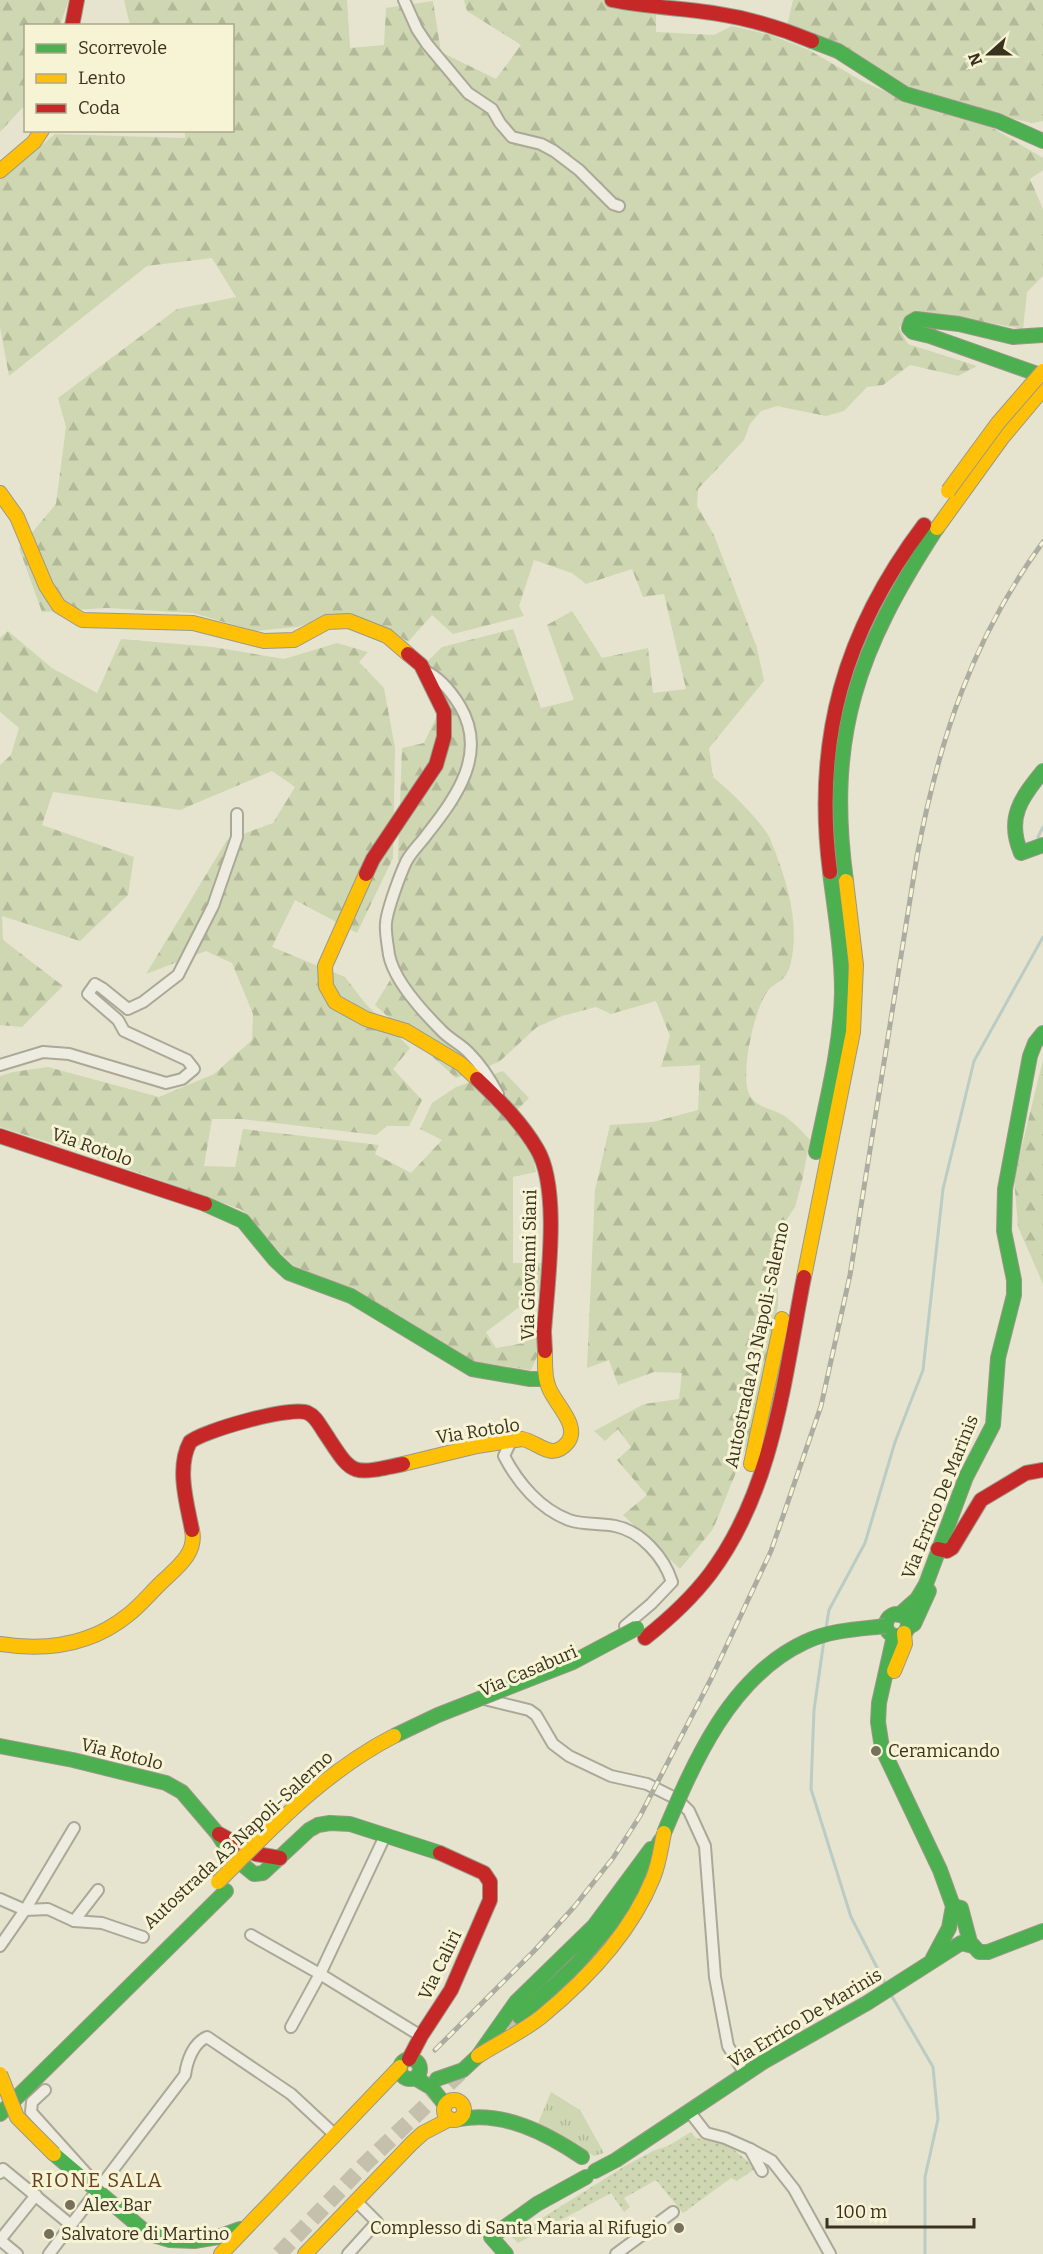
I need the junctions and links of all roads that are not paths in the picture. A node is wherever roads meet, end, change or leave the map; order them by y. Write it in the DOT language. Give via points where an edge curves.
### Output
graph roads {
  1 [pos="77,0"];
  2 [pos="404,0"];
  3 [pos="612,0"];
  4 [pos="72,24"];
  5 [pos="41,132"];
  6 [pos="1040,135"];
  7 [pos="0,171"];
  8 [pos="619,206"];
  9 [pos="1043,335"];
  10 [pos="1043,371"];
  11 [pos="1043,376"];
  12 [pos="1043,389"];
  13 [pos="0,493"];
  14 [pos="953,495"];
  15 [pos="424,671"];
  16 [pos="1043,771"];
  17 [pos="237,814"];
  18 [pos="1039,847"];
  19 [pos="1043,1033"];
  20 [pos="0,1065"];
  21 [pos="499,1100"];
  22 [pos="0,1136"];
  23 [pos="546,1379"];
  24 [pos="511,1441"];
  25 [pos="1043,1470"];
  26 [pos="937,1554"];
  27 [pos="898,1631"];
  28 [pos="641,1633"];
  29 [pos="0,1644"];
  30 [pos="631,1647"];
  31 [pos="587,1670"];
  32 [pos="0,1746"];
  33 [pos="74,1828"];
  34 [pos="664,1833"];
  35 [pos="385,1836"];
  36 [pos="490,1882"];
  37 [pos="222,1887"];
  38 [pos="98,1890"];
  39 [pos="0,1899"];
  40 [pos="953,1906"];
  41 [pos="25,1910"];
  42 [pos="74,1921"];
  43 [pos="1043,1931"];
  44 [pos="251,1935"];
  45 [pos="144,1937"];
  46 [pos="0,1946"];
  47 [pos="973,1946"];
  48 [pos="932,1961"];
  49 [pos="320,1974"];
  50 [pos="89,2006"];
  51 [pos="520,2017"];
  52 [pos="291,2027"];
  53 [pos="421,2036"];
  54 [pos="478,2056"];
  55 [pos="411,2068"];
  56 [pos="463,2070"];
  57 [pos="0,2074"];
  58 [pos="745,2074"];
  59 [pos="437,2079"];
  60 [pos="14,2080"];
  61 [pos="45,2090"];
  62 [pos="0,2095"];
  63 [pos="689,2111"];
  64 [pos="458,2112"];
  65 [pos="0,2114"];
  66 [pos="334,2134"];
  67 [pos="750,2148"];
  68 [pos="585,2166"];
  69 [pos="762,2170"];
  70 [pos="0,2173"];
  71 [pos="97,2191"];
  72 [pos="36,2195"];
  73 [pos="356,2201"];
  74 [pos="673,2212"];
  75 [pos="71,2225"];
  76 [pos="246,2226"];
  77 [pos="200,2240"];
  78 [pos="17,2254"];
  79 [pos="49,2254"];
  80 [pos="213,2254"];
  81 [pos="222,2254"];
  82 [pos="305,2254"];
  83 [pos="348,2254"];
  84 [pos="506,2254"];
  85 [pos="616,2254"];
  86 [pos="830,2254"];
  1 -- 4 [label="main road"];
  2 -- 8 [label="street" via="427,44 468,93 492,109 512,137 554,151"];
  3 -- 6 [label="main road" via="715,13 783,29 838,51 905,94"];
  5 -- 7 [label="main road"];
  9 -- 11 [label="main road" via="1013,337 916,319 909,328"];
  10 -- 14 [label="main road, Autostrada A3 Napoli-Salerno, bridge" via="998,423"];
  12 -- 14 [label="main road, Autostrada A3 Napoli-Salerno"];
  13 -- 15 [label="main road, Via Giovanni Siani" via="21,524 46,586 59,606 82,620 193,623 264,641 294,640 327,622 349,621 387,636"];
  14 -- 28 [label="main road, Autostrada A3 Napoli-Salerno" via="892,570 871,607 842,678 832,721 824,817 839,945 842,1011 757,1443 741,1494 714,1547"];
  15 -- 21 [label="street" via="451,694 466,717 472,734 470,755 462,785 452,803 406,862 386,925 390,956 400,980 441,1031 476,1060"];
  15 -- 21 [label="main road, Via Giovanni Siani" via="444,712 444,737 436,765 373,859 325,966 326,986 335,1002 349,1011 406,1031 461,1064"];
  16 -- 18 [label="main road" via="1015,812 1013,839 1021,853"];
  17 -- 20 [label="street" via="237,837 213,906 178,975 128,1009 95,984 88,994 118,1020 124,1031 187,1060 194,1070 182,1079 166,1083 69,1054 43,1052"];
  19 -- 26 [label="main road, Via Errico De Marinis" via="1030,1056 1005,1189 1004,1230 1014,1295 998,1358 993,1425 966,1477"];
  21 -- 23 [label="main road, Via Giovanni Siani" via="537,1150 548,1178 551,1203 544,1332"];
  22 -- 23 [label="main road, Via Rotolo" via="236,1216 289,1273 351,1296 472,1369"];
  23 -- 24 [label="main road, Via Rotolo" via="571,1428 571,1437 559,1450 550,1451 529,1440"];
  24 -- 29 [label="main road, Via Rotolo" via="357,1471 347,1466 307,1412 277,1413 194,1438 184,1464 194,1537 186,1559 140,1605 93,1636 45,1649"];
  24 -- 58 [label="street, Via Casaburi" via="504,1456 515,1477 536,1500 569,1520 630,1529 656,1551 672,1582 622,1627 574,1652 471,1695 529,1710 553,1744 569,1756 611,1776 648,1784 677,1799 689,1811 705,1846 715,1977 728,2046"];
  25 -- 26 [label="main road" via="1026,1473 981,1500 952,1548"];
  26 -- 27 [label="main road" via="935,1578 914,1624"];
  26 -- 27 [label="main road, Via Errico De Marinis" via="916,1599 898,1615 889,1617"];
  27 -- 34 [label="main road, bridge" via="845,1630 822,1636 764,1668 712,1735"];
  27 -- 40 [label="main road" via="879,1703 879,1733 882,1748"];
  28 -- 30 [label="main road, Autostrada A3 Napoli-Salerno"];
  28 -- 37 [label="main road, Autostrada A3 Napoli-Salerno, bridge" via="369,1748 324,1781"];
  31 -- 37 [label="main road, Autostrada A3 Napoli-Salerno" via="442,1727 376,1759 313,1806"];
  32 -- 35 [label="main road, Via Rotolo" via="166,1783 182,1792 217,1833 267,1859 280,1858 318,1824 350,1824"];
  33 -- 41 [label="street"];
  34 -- 51 [label="main road" via="626,1906 575,1966"];
  34 -- 54 [label="main road, bridge" via="594,1926 516,2002"];
  34 -- 54 [label="main road, bridge" via="654,1877 633,1917 607,1952 539,2018"];
  35 -- 36 [label="main road, Via Rotolo" via="438,1852 484,1874"];
  35 -- 49 [label="street"];
  36 -- 53 [label="main road, Via Caliri" via="490,1900 471,1946 451,1990"];
  37 -- 50 [label="main road, Autostrada A3 Napoli-Salerno"];
  37 -- 65 [label="main road, Autostrada A3 Napoli-Salerno"];
  38 -- 42 [label="street"];
  39 -- 41 [label="street"];
  40 -- 47 [label="main road" via="961,1908"];
  40 -- 48 [label="main road, Via Errico De Marinis" via="949,1928"];
  41 -- 42 [label="street" via="48,1909"];
  41 -- 46 [label="street"];
  42 -- 45 [label="street" via="102,1923"];
  43 -- 47 [label="main road" via="988,1952 979,1952"];
  44 -- 49 [label="street"];
  47 -- 48 [label="main road" via="961,1943"];
  48 -- 58 [label="main road, Via Errico De Marinis"];
  49 -- 52 [label="street"];
  49 -- 53 [label="street"];
  53 -- 55 [label="main road, Via Caliri"];
  54 -- 56 [label="main road"];
  55 -- 59 [label="main road"];
  55 -- 64 [label="main road" via="445,2105 450,2101"];
  55 -- 66 [label="main road, Via Caliri"];
  56 -- 59 [label="main road"];
  56 -- 64 [label="main road"];
  57 -- 71 [label="main road, bridge" via="17,2117"];
  58 -- 63 [label="main road, Via Errico De Marinis"];
  59 -- 64 [label="main road"];
  60 -- 62 [label="main road"];
  61 -- 71 [label="street" via="32,2102 31,2112 94,2179"];
  63 -- 67 [label="street" via="706,2133"];
  63 -- 68 [label="main road, Via Errico De Marinis" via="616,2160"];
  64 -- 68 [label="main road" via="508,2121 564,2146"];
  64 -- 73 [label="main road" via="423,2133"];
  66 -- 71 [label="street" via="291,2094 207,2037 187,2061 185,2075"];
  66 -- 76 [label="main road, Via Caliri"];
  67 -- 69 [label="street"];
  67 -- 86 [label="street" via="772,2162 794,2189"];
  68 -- 84 [label="main road, Via Errico De Marinis" via="491,2237"];
  70 -- 72 [label="street" via="3,2169"];
  71 -- 75 [label="street"];
  71 -- 77 [label="main road" via="153,2236 172,2241"];
  72 -- 75 [label="street"];
  72 -- 78 [label="street" via="0,2240"];
  73 -- 82 [label="main road"];
  73 -- 83 [label="street" via="377,2222"];
  74 -- 85 [label="street"];
  75 -- 79 [label="street"];
  76 -- 77 [label="main road"];
  76 -- 81 [label="main road, Via Caliri"];
  77 -- 80 [label="main road"];
}
